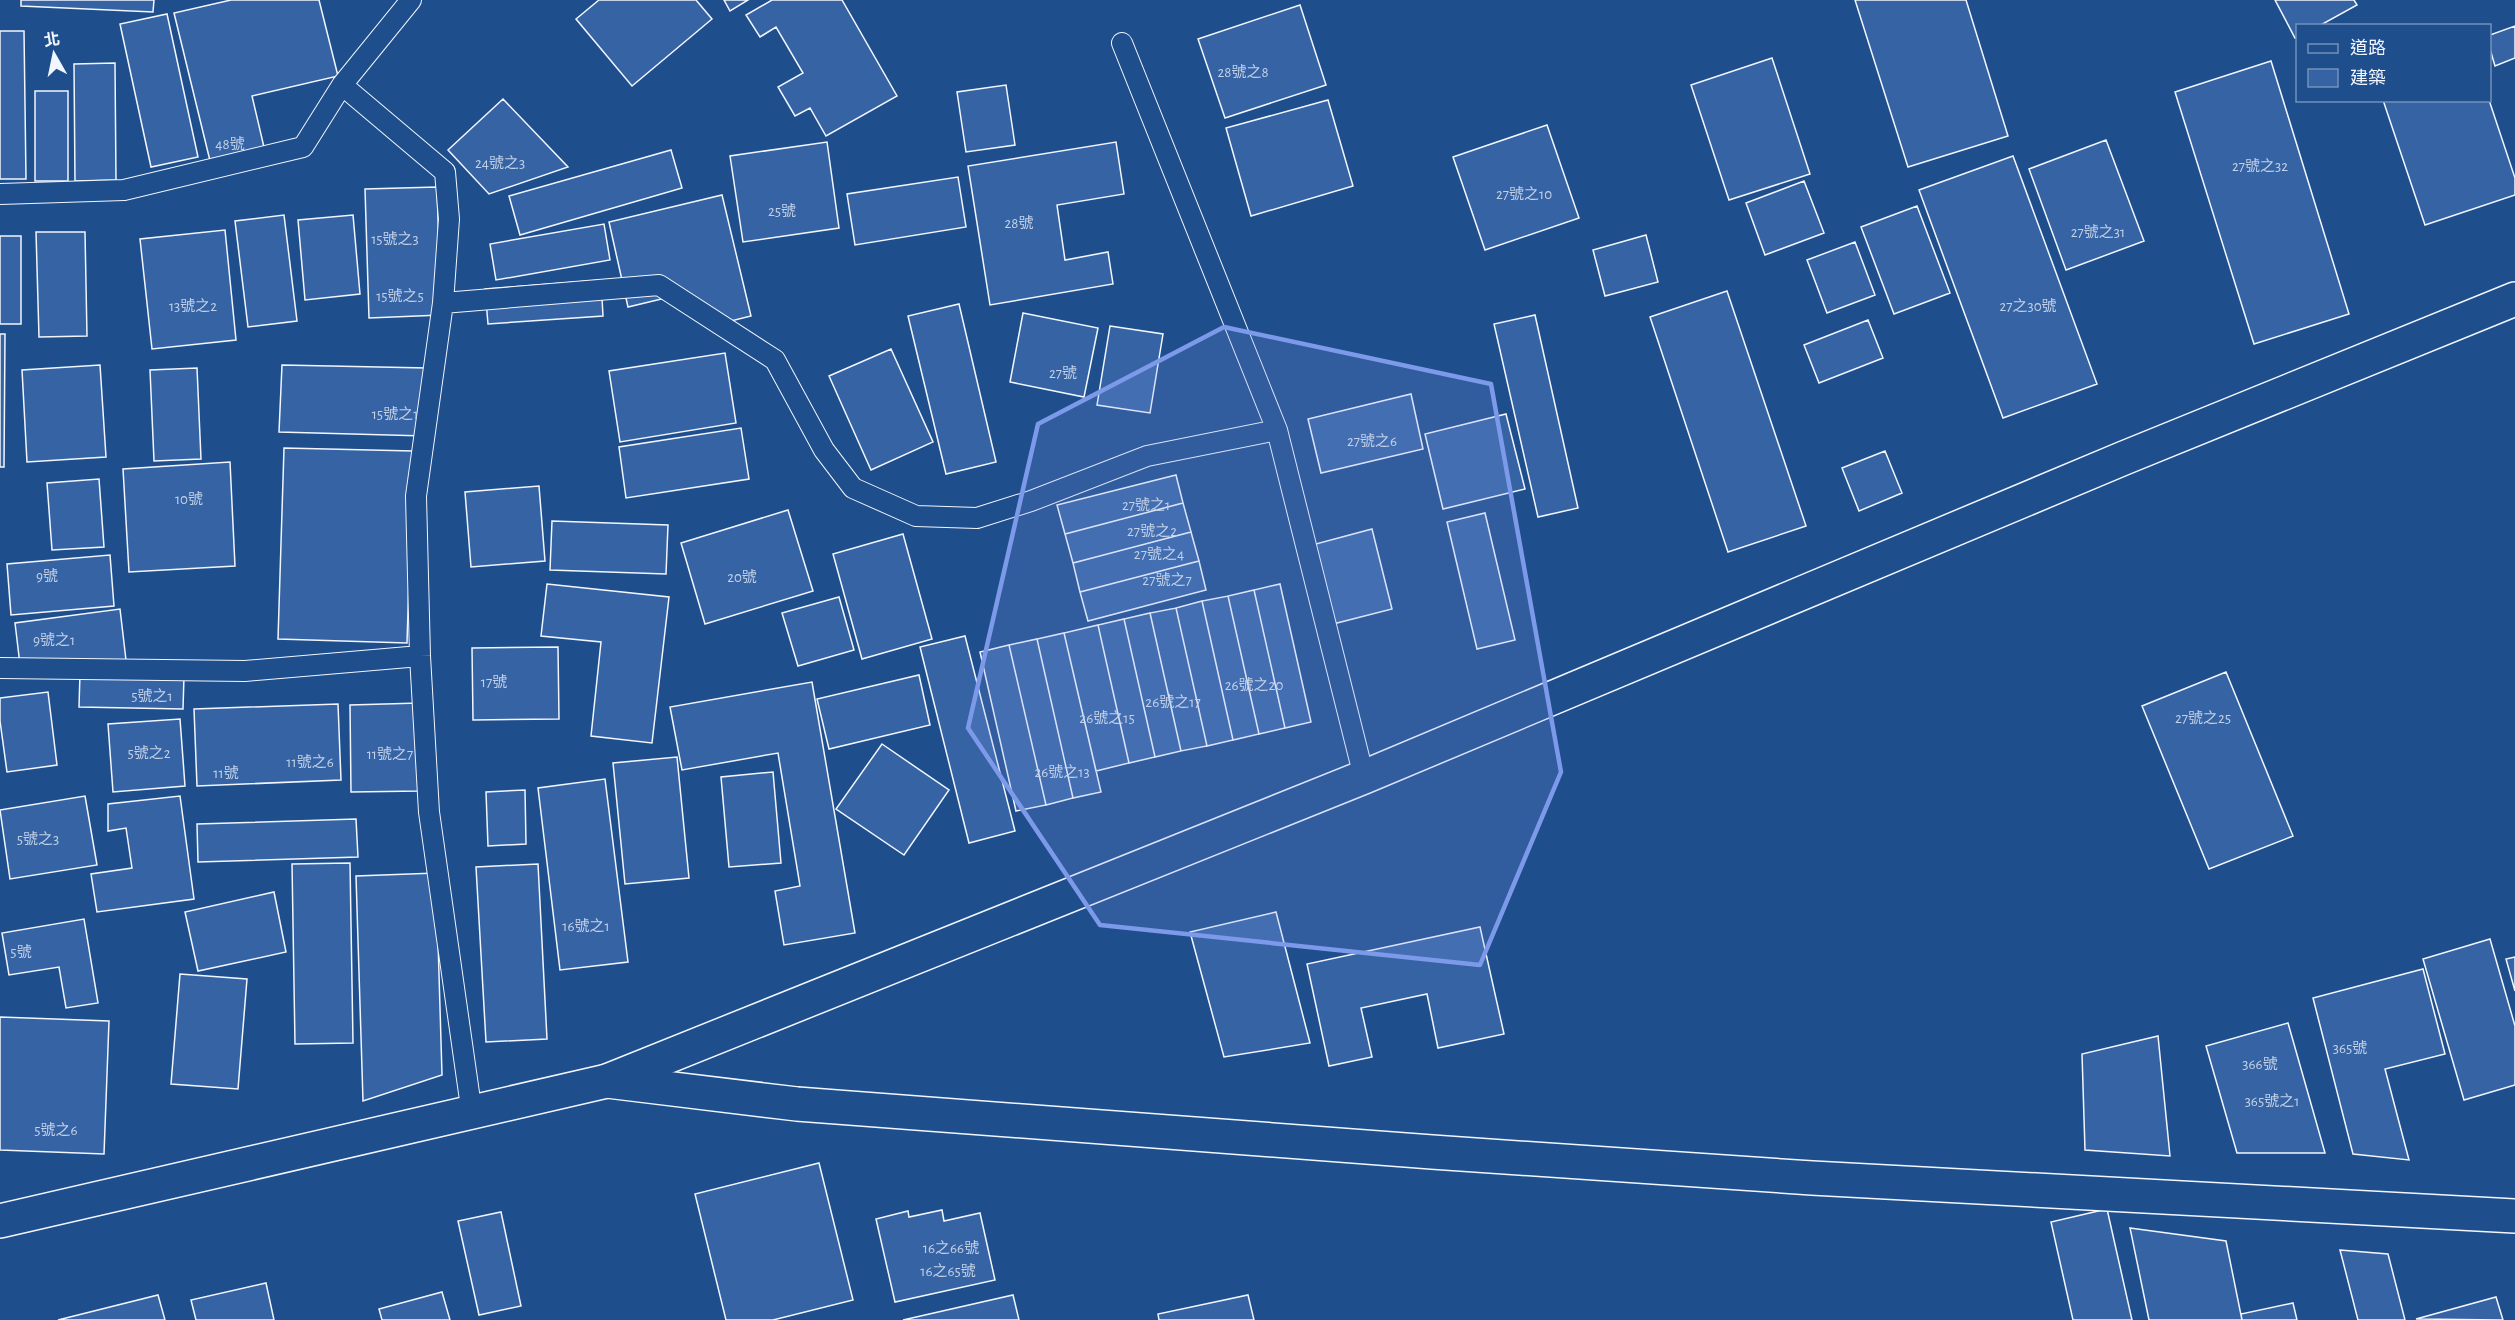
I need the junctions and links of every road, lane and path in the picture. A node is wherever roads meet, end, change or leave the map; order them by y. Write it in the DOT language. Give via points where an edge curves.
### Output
graph roads {
  1 [pos="411,0"];
  2 [pos="1122,43"];
  3 [pos="342,85"];
  4 [pos="0,194"];
  5 [pos="2515,299"];
  6 [pos="443,303"];
  7 [pos="1277,430"];
  8 [pos="420,656"];
  9 [pos="0,668"];
  10 [pos="1364,777"];
  11 [pos="607,1081"];
  12 [pos="472,1114"];
  13 [pos="2515,1216"];
  14 [pos="0,1221"];
  1 -- 3 [label="lane"];
  2 -- 7 [label="lane"];
  3 -- 4 [label="lane" via="303,147 124,190"];
  3 -- 6 [label="lane" via="445,172 448,219"];
  5 -- 10 [label="street" via="2124,458"];
  6 -- 7 [label="lane" via="659,285 775,360 824,450 853,488 916,516 977,518 1147,456"];
  6 -- 8 [label="lane" via="416,496"];
  7 -- 10 [label="lane"];
  8 -- 9 [label="lane" via="245,671"];
  8 -- 12 [label="lane" via="429,812"];
  10 -- 11 [label="street"];
  11 -- 12 [label="street"];
  11 -- 13 [label="street" via="797,1104 1432,1152 1812,1178"];
  12 -- 14 [label="street"];
}
